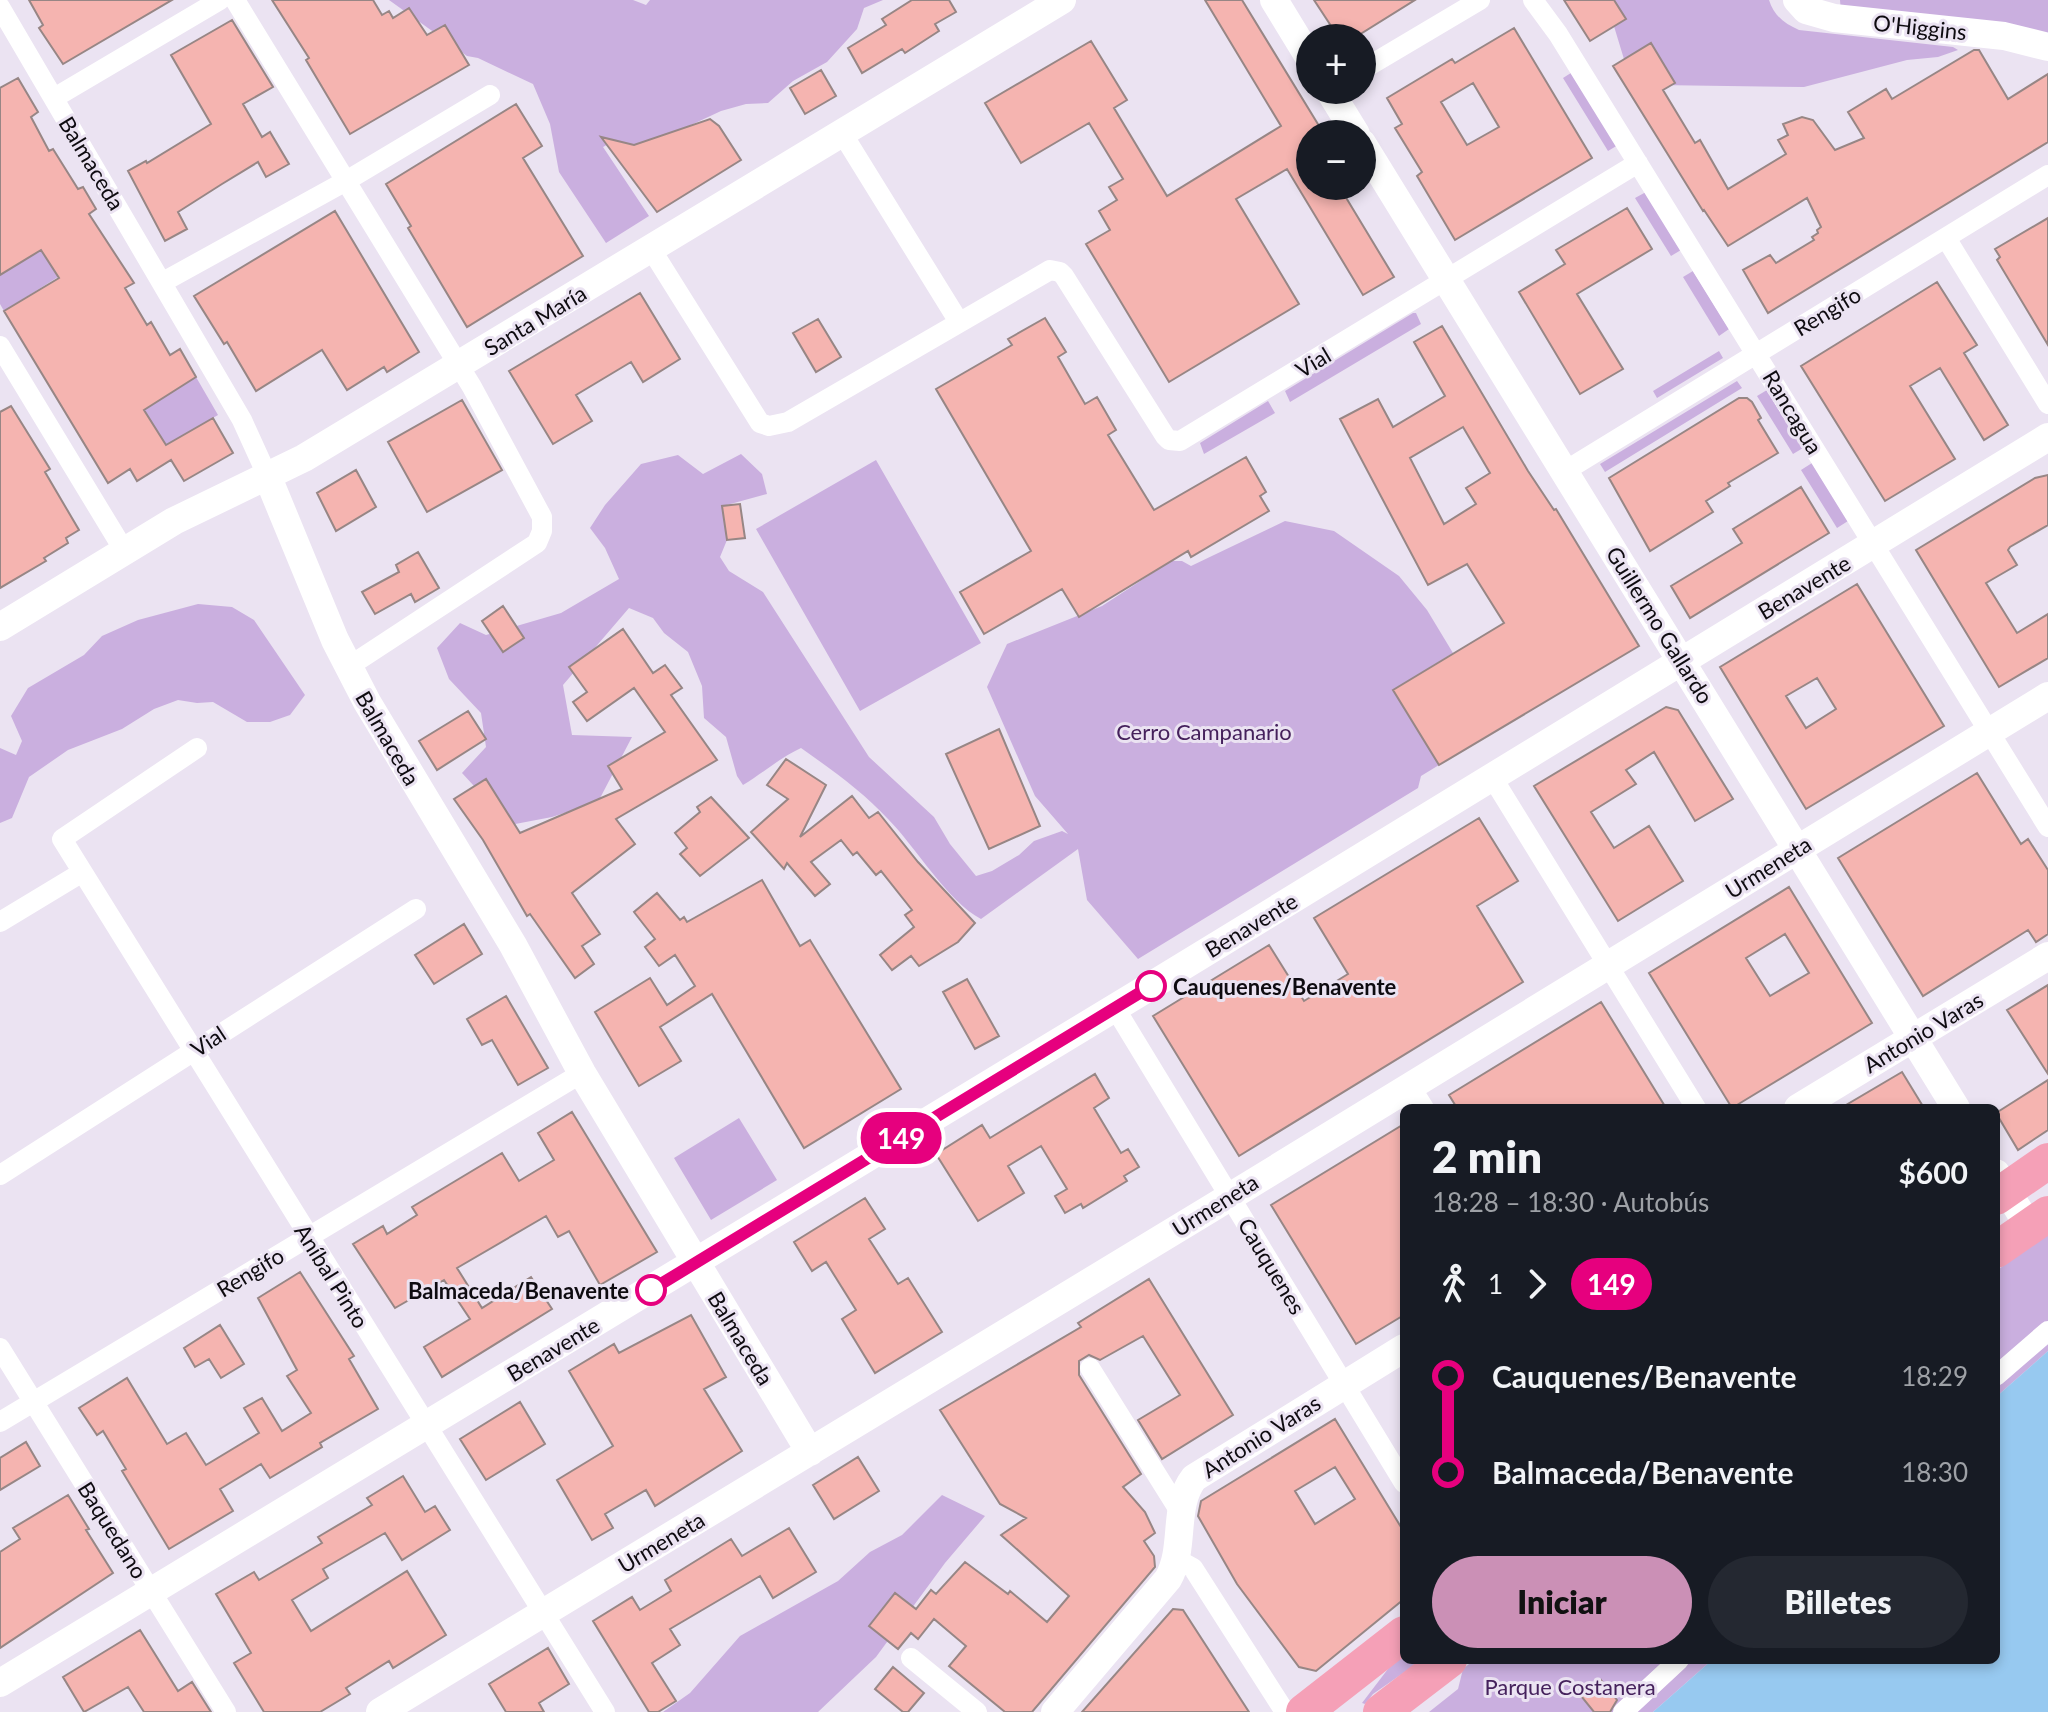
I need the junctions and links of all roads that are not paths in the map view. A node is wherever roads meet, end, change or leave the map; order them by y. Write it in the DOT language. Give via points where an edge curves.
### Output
graph roads {
  1 [pos="220,0"];
  2 [pos="235,0"];
  3 [pos="1062,0"];
  4 [pos="1274,0"];
  5 [pos="1480,0"];
  6 [pos="1533,0"];
  7 [pos="1797,0"];
  8 [pos="1025,10"];
  9 [pos="1,13"];
  10 [pos="1296,36"];
  11 [pos="2048,47"];
  12 [pos="1376,62"];
  13 [pos="490,95"];
  14 [pos="54,98"];
  15 [pos="842,133"];
  16 [pos="1638,163"];
  17 [pos="1376,165"];
  18 [pos="2048,175"];
  19 [pos="346,181"];
  20 [pos="1946,238"];
  21 [pos="651,249"];
  22 [pos="1448,279"];
  23 [pos="163,282"];
  24 [pos="959,322"];
  25 [pos="0,346"];
  26 [pos="1757,353"];
  27 [pos="459,366"];
  28 [pos="2048,404"];
  29 [pos="2048,437"];
  30 [pos="1565,471"];
  31 [pos="267,475"];
  32 [pos="1874,544"];
  33 [pos="125,552"];
  34 [pos="0,627"];
  35 [pos="1682,661"];
  36 [pos="348,667"];
  37 [pos="2048,696"];
  38 [pos="1989,732"];
  39 [pos="197,748"];
  40 [pos="1492,777"];
  41 [pos="2048,827"];
  42 [pos="1797,849"];
  43 [pos="81,873"];
  44 [pos="416,909"];
  45 [pos="0,922"];
  46 [pos="2048,956"];
  47 [pos="1609,964"];
  48 [pos="1115,1008"];
  49 [pos="1913,1038"];
  50 [pos="192,1051"];
  51 [pos="582,1073"];
  52 [pos="1417,1097"];
  53 [pos="1694,1104"];
  54 [pos="1805,1104"];
  55 [pos="1954,1104"];
  56 [pos="1400,1106"];
  57 [pos="2048,1161"];
  58 [pos="0,1175"];
  59 [pos="2000,1185"];
  60 [pos="2000,1187"];
  61 [pos="1230,1196"];
  62 [pos="2039,1220"];
  63 [pos="308,1237"];
  64 [pos="2000,1247"];
  65 [pos="696,1262"];
  66 [pos="2048,1331"];
  67 [pos="0,1348"];
  68 [pos="1400,1350"];
  69 [pos="1090,1368"];
  70 [pos="2000,1373"];
  71 [pos="1344,1385"];
  72 [pos="34,1402"];
  73 [pos="0,1422"];
  74 [pos="426,1426"];
  75 [pos="810,1452"];
  76 [pos="1400,1476"];
  77 [pos="1182,1515"];
  78 [pos="1175,1563"];
  79 [pos="152,1591"];
  80 [pos="543,1613"];
  81 [pos="1400,1637"];
  82 [pos="911,1658"];
  83 [pos="1444,1664"];
  84 [pos="1675,1664"];
  85 [pos="0,1683"];
  86 [pos="226,1712"];
  87 [pos="380,1712"];
  88 [pos="605,1712"];
  89 [pos="977,1712"];
  90 [pos="1055,1712"];
  91 [pos="1285,1712"];
  92 [pos="1304,1712"];
  93 [pos="1381,1712"];
  94 [pos="1623,1712"];
  1 -- 14 [label="street"];
  2 -- 19 [label="street"];
  3 -- 8 [label="main road, Santa María"];
  4 -- 10 [label="main road"];
  5 -- 12 [label="street"];
  6 -- 16 [label="street, Rancagua"];
  7 -- 11 [label="main road, O'Higgins" via="1806,10 1834,18 2004,36"];
  8 -- 15 [label="main road, Santa María"];
  9 -- 14 [label="street, Balmaceda"];
  13 -- 19 [label="street"];
  14 -- 23 [label="street, Balmaceda"];
  15 -- 21 [label="main road, Santa María"];
  15 -- 24 [label="street"];
  16 -- 22 [label="street, Vial"];
  16 -- 26 [label="street, Rancagua"];
  17 -- 22 [label="main road, Guillermo Gallardo"];
  18 -- 20 [label="street, Rengifo"];
  19 -- 23 [label="street"];
  19 -- 27 [label="street"];
  20 -- 26 [label="street, Rengifo"];
  20 -- 28 [label="street"];
  21 -- 24 [label="street" via="754,415 769,426 788,422"];
  21 -- 27 [label="main road, Santa María"];
  22 -- 24 [label="street, Vial" via="1191,436 1174,441 1165,436 1056,270"];
  22 -- 30 [label="main road, Guillermo Gallardo"];
  23 -- 31 [label="street, Balmaceda" via="242,420"];
  25 -- 33 [label="street"];
  26 -- 30 [label="street, Rengifo"];
  26 -- 32 [label="street, Rancagua"];
  27 -- 31 [label="main road, Santa María"];
  27 -- 36 [label="street" via="542,517 542,531 537,543 515,560"];
  29 -- 32 [label="main road, Benavente"];
  30 -- 35 [label="main road, Guillermo Gallardo"];
  31 -- 33 [label="main road, Santa María"];
  31 -- 36 [label="main road, Balmaceda"];
  32 -- 35 [label="main road, Benavente"];
  32 -- 38 [label="street, Rancagua"];
  33 -- 34 [label="main road, Santa María"];
  35 -- 40 [label="main road, Benavente"];
  35 -- 42 [label="main road, Guillermo Gallardo"];
  36 -- 51 [label="main road, Balmaceda" via="513,945"];
  37 -- 38 [label="main road, Urmeneta"];
  38 -- 41 [label="street, Rancagua"];
  38 -- 42 [label="main road, Urmeneta"];
  39 -- 43 [label="street, Aníbal Pinto" via="62,839"];
  40 -- 47 [label="street"];
  40 -- 48 [label="main road, Benavente"];
  42 -- 47 [label="main road, Urmeneta"];
  42 -- 49 [label="main road, Guillermo Gallardo"];
  43 -- 45 [label="street"];
  43 -- 50 [label="street, Aníbal Pinto"];
  44 -- 50 [label="street, Vial"];
  46 -- 49 [label="main road, Antonio Varas"];
  47 -- 52 [label="main road, Urmeneta"];
  47 -- 53 [label="street"];
  48 -- 61 [label="street, Cauquenes"];
  48 -- 65 [label="main road, Benavente"];
  49 -- 54 [label="main road, Antonio Varas"];
  49 -- 55 [label="main road, Guillermo Gallardo"];
  50 -- 58 [label="street, Vial"];
  50 -- 63 [label="street, Aníbal Pinto"];
  51 -- 63 [label="street, Rengifo"];
  51 -- 65 [label="main road, Balmaceda"];
  56 -- 61 [label="main road, Urmeneta"];
  57 -- 59 [label="highway"];
  60 -- 62 [label="main road"];
  61 -- 71 [label="street, Cauquenes"];
  61 -- 75 [label="main road, Urmeneta"];
  62 -- 64 [label="highway"];
  63 -- 72 [label="street, Rengifo"];
  63 -- 74 [label="street, Aníbal Pinto"];
  65 -- 74 [label="main road, Benavente"];
  65 -- 75 [label="main road, Balmaceda"];
  66 -- 70 [label="street"];
  67 -- 72 [label="street, Baquedano"];
  68 -- 71 [label="main road, Antonio Varas"];
  69 -- 77 [label="street"];
  71 -- 76 [label="street, Cauquenes"];
  71 -- 77 [label="main road, Antonio Varas" via="1194,1478"];
  72 -- 73 [label="street, Rengifo"];
  72 -- 79 [label="street, Baquedano"];
  74 -- 79 [label="main road, Benavente"];
  74 -- 80 [label="street, Aníbal Pinto"];
  75 -- 80 [label="main road, Urmeneta"];
  77 -- 78 [label="main road, Antonio Varas"];
  78 -- 90 [label="main road, Antonio Varas" via="1168,1579"];
  78 -- 91 [label="street" via="1193,1568"];
  79 -- 85 [label="main road, Benavente"];
  79 -- 86 [label="street, Baquedano"];
  80 -- 87 [label="main road, Urmeneta"];
  80 -- 88 [label="street, Aníbal Pinto"];
  81 -- 92 [label="highway"];
  82 -- 89 [label="street"];
  83 -- 93 [label="highway"];
  84 -- 94 [label="street"];
}
